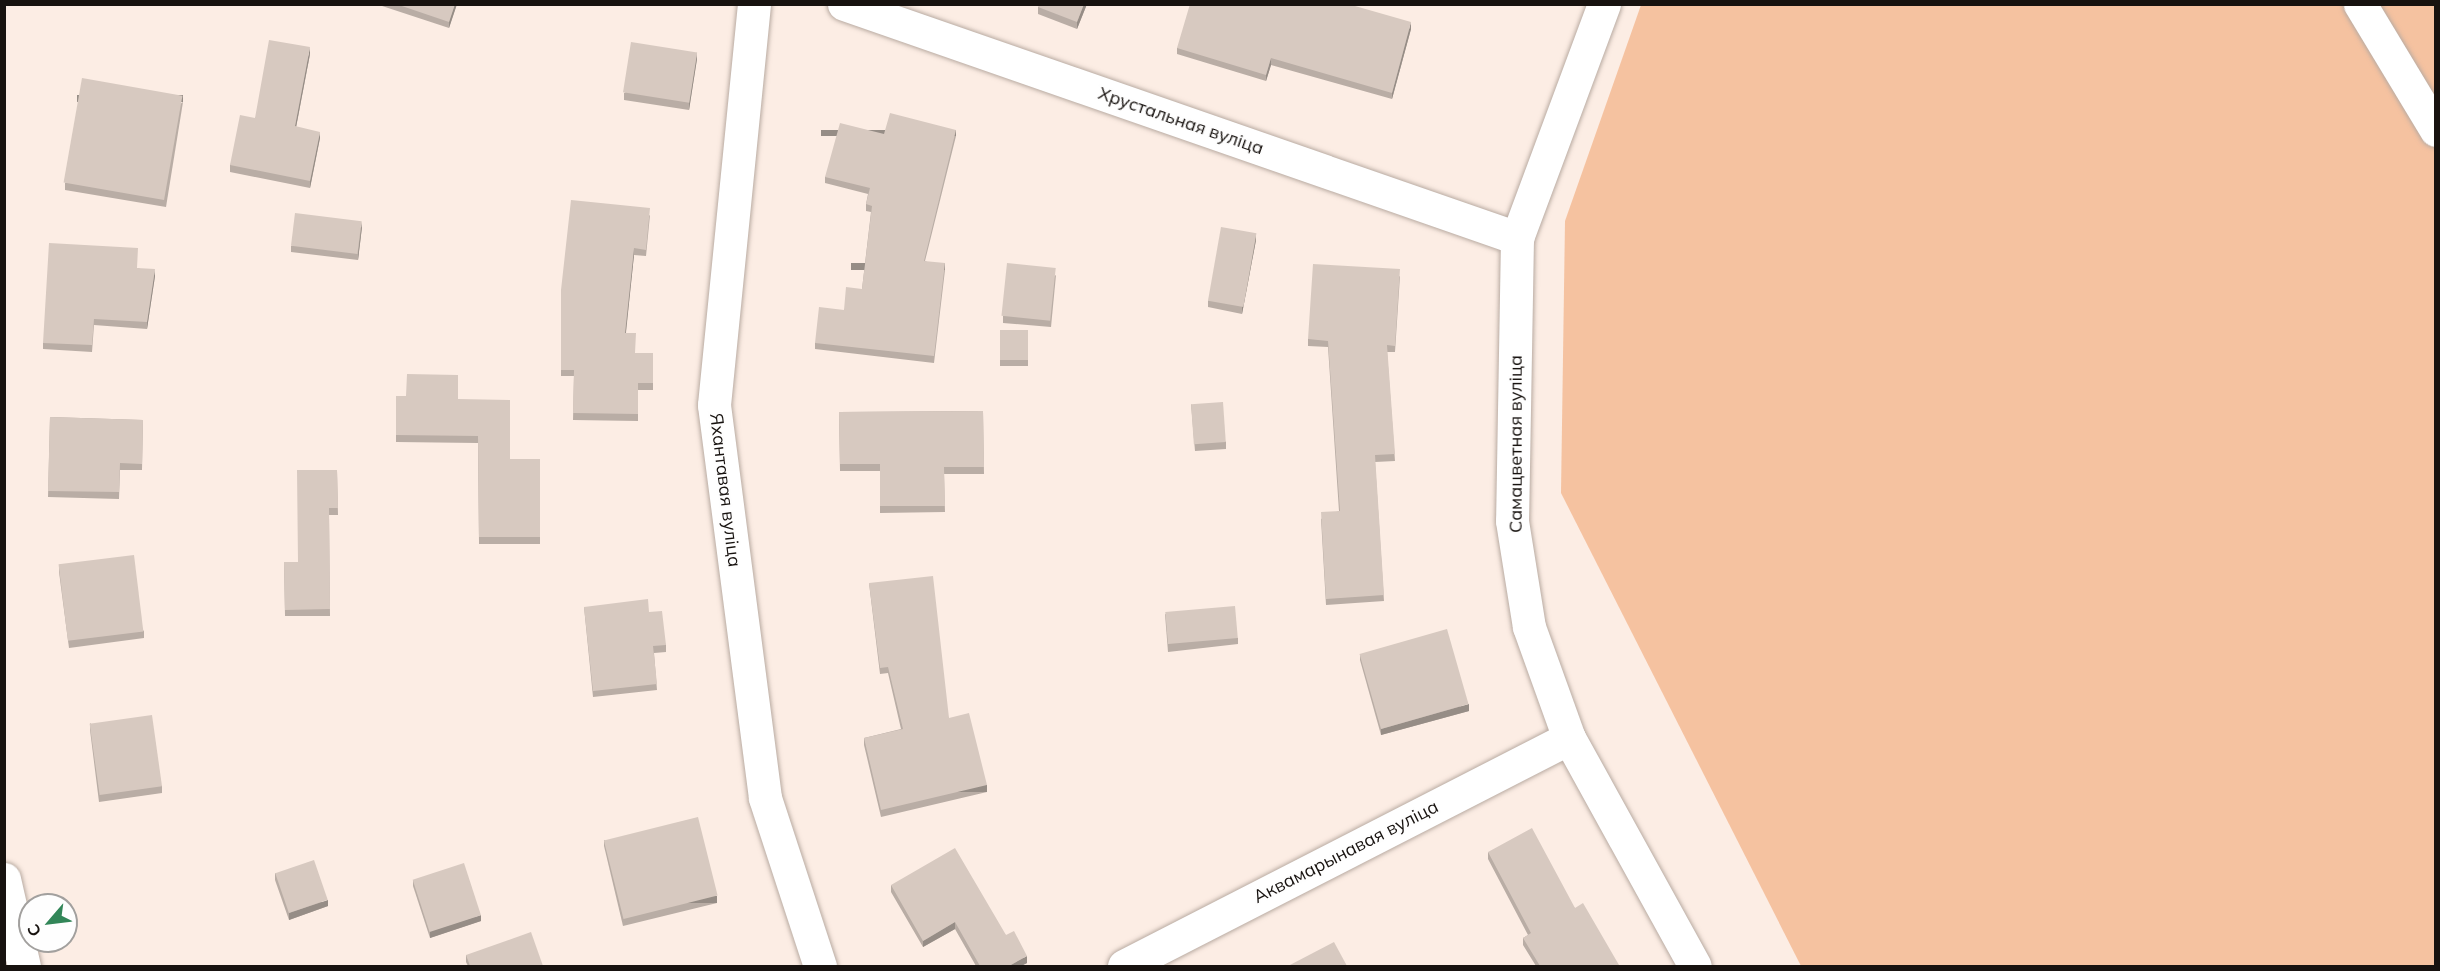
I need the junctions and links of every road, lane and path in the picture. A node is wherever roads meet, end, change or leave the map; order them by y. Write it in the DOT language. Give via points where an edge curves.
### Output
graph roads {
  1 [pos="754,4"];
  2 [pos="844,4"];
  3 [pos="1604,4"];
  4 [pos="2360,4"];
  5 [pos="2436,130"];
  6 [pos="1517,238"];
  7 [pos="1569,738"];
  8 [pos="4,879"];
  9 [pos="24,966"];
  10 [pos="820,966"];
  11 [pos="1124,966"];
  12 [pos="1695,966"];
  1 -- 10 [label="street, Яхантавая вуліца" via="714,405 765,798"];
  2 -- 6 [label="street, Хрустальная вуліца"];
  3 -- 6 [label="street, Самацветная вуліца"];
  4 -- 5 [label="street"];
  6 -- 7 [label="street, Самацветная вуліца" via="1512,521 1529,627"];
  7 -- 11 [label="street, Аквамарынавая вуліца"];
  7 -- 12 [label="street, Самацветная вуліца"];
  8 -- 9 [label="street"];
}
